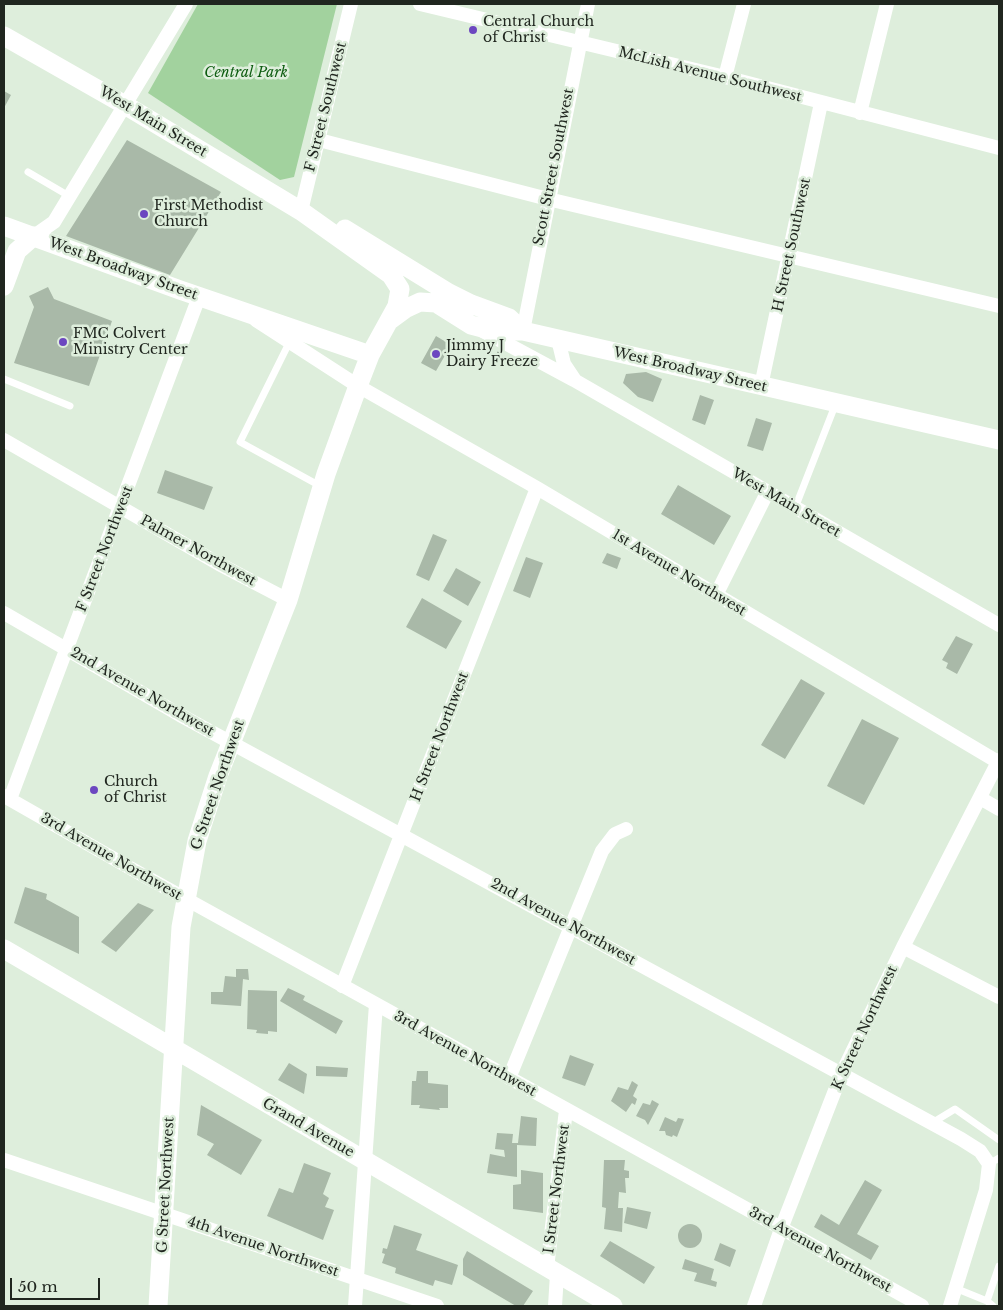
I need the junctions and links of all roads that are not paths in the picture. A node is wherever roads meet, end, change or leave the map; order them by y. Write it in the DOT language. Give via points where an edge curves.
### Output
graph roads {
  1 [pos="186,4"];
  2 [pos="351,4"];
  3 [pos="420,4"];
  4 [pos="588,4"];
  5 [pos="744,4"];
  6 [pos="887,4"];
  7 [pos="440,6"];
  8 [pos="4,36"];
  9 [pos="579,43"];
  10 [pos="726,77"];
  11 [pos="821,103"];
  12 [pos="125,105"];
  13 [pos="860,112"];
  14 [pos="318,140"];
  15 [pos="999,148"];
  16 [pos="28,172"];
  17 [pos="69,196"];
  18 [pos="548,199"];
  19 [pos="301,211"];
  20 [pos="4,226"];
  21 [pos="34,236"];
  22 [pos="790,257"];
  23 [pos="4,286"];
  24 [pos="199,297"];
  25 [pos="999,306"];
  26 [pos="243,312"];
  27 [pos="390,320"];
  28 [pos="471,325"];
  29 [pos="523,331"];
  30 [pos="558,339"];
  31 [pos="289,343"];
  32 [pos="370,355"];
  33 [pos="4,379"];
  34 [pos="574,380"];
  35 [pos="358,386"];
  36 [pos="761,386"];
  37 [pos="837,403"];
  38 [pos="70,406"];
  39 [pos="4,440"];
  40 [pos="999,440"];
  41 [pos="322,487"];
  42 [pos="537,488"];
  43 [pos="767,493"];
  44 [pos="121,508"];
  45 [pos="795,508"];
  46 [pos="716,594"];
  47 [pos="288,600"];
  48 [pos="4,613"];
  49 [pos="999,625"];
  50 [pos="67,650"];
  51 [pos="232,743"];
  52 [pos="999,761"];
  53 [pos="7,798"];
  54 [pos="980,798"];
  55 [pos="999,809"];
  56 [pos="626,829"];
  57 [pos="402,834"];
  58 [pos="185,899"];
  59 [pos="570,926"];
  60 [pos="903,947"];
  61 [pos="4,949"];
  62 [pos="342,986"];
  63 [pos="999,998"];
  64 [pos="376,1004"];
  65 [pos="173,1049"];
  66 [pos="841,1075"];
  67 [pos="509,1078"];
  68 [pos="566,1110"];
  69 [pos="932,1123"];
  70 [pos="999,1140"];
  71 [pos="4,1160"];
  72 [pos="994,1161"];
  73 [pos="365,1162"];
  74 [pos="165,1214"];
  75 [pos="781,1229"];
  76 [pos="999,1266"];
  77 [pos="552,1271"];
  78 [pos="357,1279"];
  79 [pos="955,1288"];
  80 [pos="987,1301"];
  81 [pos="158,1306"];
  82 [pos="355,1306"];
  83 [pos="437,1306"];
  84 [pos="554,1306"];
  85 [pos="613,1306"];
  86 [pos="754,1306"];
  87 [pos="922,1306"];
  88 [pos="950,1306"];
  89 [pos="994,1306"];
  1 -- 12 [label="street"];
  2 -- 14 [label="street, F Street Southwest"];
  3 -- 7 [label="street, McLish Avenue Southwest"];
  4 -- 9 [label="street, Scott Street Southwest"];
  5 -- 10 [label="street"];
  6 -- 13 [label="street"];
  7 -- 9 [label="street, McLish Avenue Southwest"];
  8 -- 12 [label="main road, West Main Street"];
  9 -- 10 [label="street, McLish Avenue Southwest"];
  9 -- 18 [label="street, Scott Street Southwest"];
  10 -- 11 [label="street, McLish Avenue Southwest"];
  11 -- 13 [label="street, McLish Avenue Southwest"];
  11 -- 22 [label="street, H Street Southwest"];
  12 -- 17 [label="street"];
  12 -- 19 [label="main road, West Main Street"];
  13 -- 15 [label="street, McLish Avenue Southwest"];
  14 -- 18 [label="street"];
  14 -- 19 [label="street, F Street Southwest"];
  16 -- 17 [label="lane"];
  17 -- 21 [label="street" via="54,222"];
  18 -- 22 [label="street"];
  18 -- 29 [label="street, Scott Street Southwest"];
  19 -- 27 [label="main road, West Main Street" via="392,275 400,289"];
  19 -- 29 [label="main road, West Main Street" via="348,231 449,293 509,318"];
  20 -- 21 [label="main road, West Broadway Street"];
  21 -- 23 [label="main road" via="18,251"];
  21 -- 24 [label="main road, West Broadway Street"];
  22 -- 25 [label="street"];
  22 -- 36 [label="street, H Street Southwest"];
  24 -- 26 [label="main road, West Broadway Street"];
  24 -- 44 [label="street, F Street Northwest"];
  26 -- 31 [label="street, West Broadway Street"];
  26 -- 32 [label="main road, West Broadway Street"];
  27 -- 28 [label="main road, West Broadway Street" via="420,302 436,303"];
  27 -- 32 [label="main road, G Street Northwest"];
  28 -- 29 [label="main road, West Broadway Street" via="494,332"];
  28 -- 34 [label="street, West Main Street"];
  29 -- 30 [label="main road, West Broadway Street"];
  30 -- 34 [label="street" via="564,364"];
  30 -- 36 [label="main road, West Broadway Street"];
  31 -- 35 [label="street, West Broadway Street"];
  31 -- 41 [label="lane" via="240,442"];
  32 -- 35 [label="main road, G Street Northwest"];
  33 -- 38 [label="lane"];
  34 -- 43 [label="street, West Main Street"];
  35 -- 41 [label="main road, G Street Northwest"];
  35 -- 42 [label="street, 1st Avenue Northwest"];
  36 -- 37 [label="main road, West Broadway Street"];
  37 -- 40 [label="main road, West Broadway Street"];
  37 -- 45 [label="lane"];
  39 -- 44 [label="street, Palmer Northwest"];
  41 -- 47 [label="main road, G Street Northwest"];
  42 -- 46 [label="street, 1st Avenue Northwest"];
  42 -- 57 [label="street, H Street Northwest"];
  43 -- 45 [label="street, West Main Street"];
  43 -- 46 [label="street"];
  44 -- 47 [label="street, Palmer Northwest"];
  44 -- 50 [label="street, F Street Northwest"];
  45 -- 49 [label="street, West Main Street"];
  46 -- 52 [label="street, 1st Avenue Northwest"];
  47 -- 51 [label="main road, G Street Northwest"];
  48 -- 50 [label="street, 2nd Avenue Northwest"];
  50 -- 51 [label="street, 2nd Avenue Northwest"];
  50 -- 53 [label="street, F Street Northwest"];
  51 -- 57 [label="street, 2nd Avenue Northwest"];
  51 -- 58 [label="main road, G Street Northwest" via="197,841"];
  52 -- 54 [label="street, K Street Northwest"];
  53 -- 58 [label="street, 3rd Avenue Northwest"];
  54 -- 55 [label="street"];
  54 -- 60 [label="street, K Street Northwest"];
  56 -- 59 [label="street" via="615,834 602,851"];
  57 -- 59 [label="street, 2nd Avenue Northwest"];
  57 -- 62 [label="street, H Street Northwest"];
  58 -- 62 [label="street, 3rd Avenue Northwest"];
  58 -- 65 [label="main road, G Street Northwest"];
  59 -- 66 [label="street, 2nd Avenue Northwest"];
  59 -- 67 [label="street"];
  60 -- 63 [label="street"];
  60 -- 66 [label="street, K Street Northwest"];
  61 -- 65 [label="main road, Grand Avenue"];
  62 -- 64 [label="street, 3rd Avenue Northwest"];
  64 -- 67 [label="street, 3rd Avenue Northwest"];
  64 -- 73 [label="street"];
  65 -- 73 [label="main road, Grand Avenue"];
  65 -- 74 [label="main road, G Street Northwest"];
  66 -- 69 [label="street, 2nd Avenue Northwest"];
  66 -- 75 [label="street, K Street Northwest"];
  67 -- 68 [label="street, 3rd Avenue Northwest"];
  68 -- 75 [label="street, 3rd Avenue Northwest"];
  68 -- 77 [label="street, I Street Northwest"];
  69 -- 70 [label="lane" via="955,1109"];
  69 -- 72 [label="street, 2nd Avenue Northwest"];
  71 -- 74 [label="street, 4th Avenue Northwest"];
  72 -- 79 [label="street, 2nd Avenue Northwest"];
  73 -- 77 [label="main road, Grand Avenue"];
  73 -- 78 [label="street"];
  74 -- 78 [label="street, 4th Avenue Northwest"];
  74 -- 81 [label="main road, G Street Northwest"];
  75 -- 86 [label="street, K Street Northwest"];
  75 -- 87 [label="street, 3rd Avenue Northwest"];
  76 -- 80 [label="lane"];
  77 -- 84 [label="street, I Street Northwest"];
  77 -- 85 [label="main road, Grand Avenue"];
  78 -- 82 [label="street"];
  78 -- 83 [label="street, 4th Avenue Northwest"];
  79 -- 80 [label="lane"];
  79 -- 88 [label="street, 2nd Avenue Northwest"];
  80 -- 89 [label="lane"];
}
